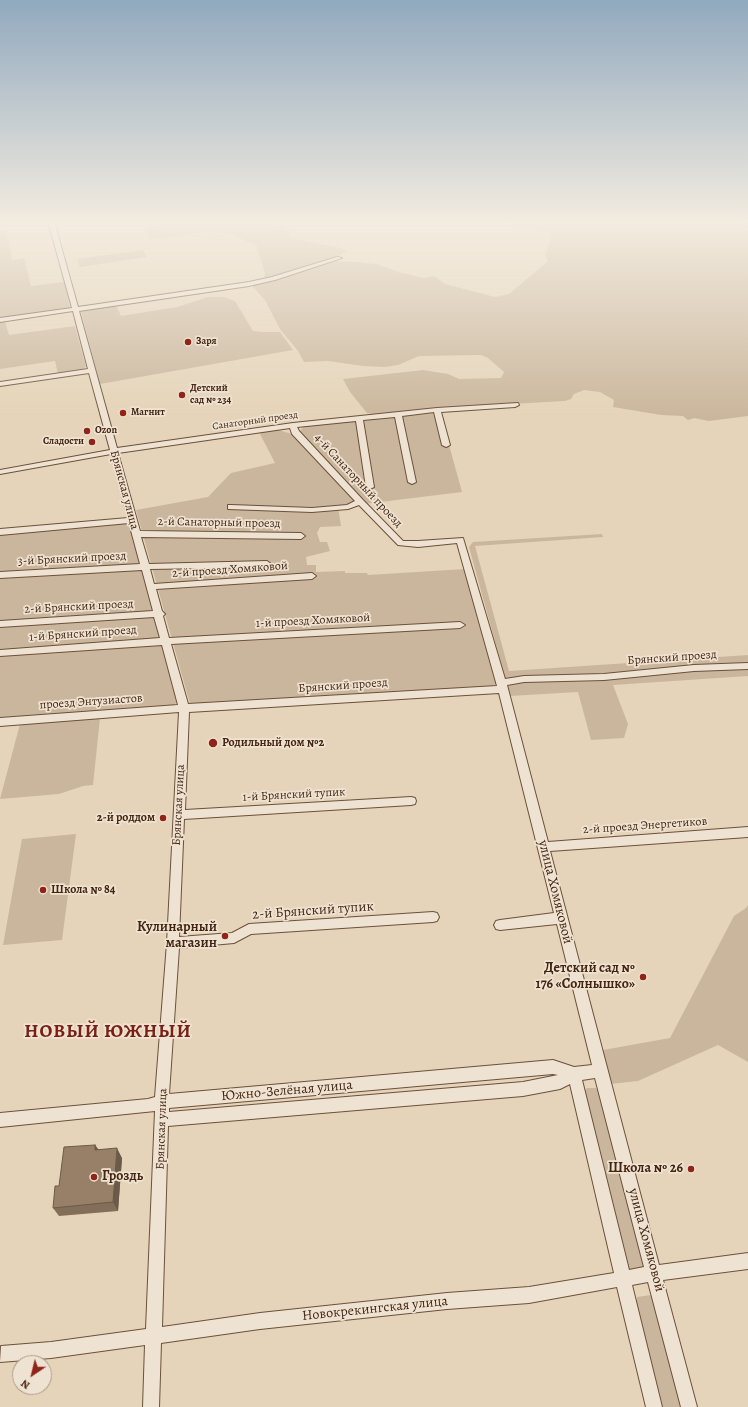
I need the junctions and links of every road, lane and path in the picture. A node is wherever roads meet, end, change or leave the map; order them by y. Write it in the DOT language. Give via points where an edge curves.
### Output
graph roads {
  1 [pos="69,287"];
  2 [pos="231,287"];
  3 [pos="75,310"];
  4 [pos="0,320"];
  5 [pos="92,370"];
  6 [pos="0,384"];
  7 [pos="515,405"];
  8 [pos="437,410"];
  9 [pos="398,414"];
  10 [pos="359,418"];
  11 [pos="293,425"];
  12 [pos="446,445"];
  13 [pos="114,452"];
  14 [pos="0,472"];
  15 [pos="412,482"];
  16 [pos="370,487"];
  17 [pos="360,502"];
  18 [pos="231,508"];
  19 [pos="132,520"];
  20 [pos="0,532"];
  21 [pos="136,534"];
  22 [pos="301,536"];
  23 [pos="460,540"];
  24 [pos="267,564"];
  25 [pos="145,567"];
  26 [pos="0,575"];
  27 [pos="312,576"];
  28 [pos="150,587"];
  29 [pos="160,614"];
  30 [pos="0,624"];
  31 [pos="460,625"];
  32 [pos="167,641"];
  33 [pos="0,653"];
  34 [pos="748,666"];
  35 [pos="502,686"];
  36 [pos="184,709"];
  37 [pos="0,722"];
  38 [pos="411,801"];
  39 [pos="178,815"];
  40 [pos="748,832"];
  41 [pos="544,847"];
  42 [pos="433,917"];
  43 [pos="561,918"];
  44 [pos="500,926"];
  45 [pos="173,943"];
  46 [pos="574,1074"];
  47 [pos="601,1075"];
  48 [pos="162,1102"];
  49 [pos="0,1120"];
  50 [pos="162,1120"];
  51 [pos="748,1261"];
  52 [pos="655,1274"];
  53 [pos="624,1278"];
  54 [pos="155,1335"];
  55 [pos="1,1354"];
  56 [pos="151,1407"];
  57 [pos="654,1407"];
  58 [pos="689,1407"];
  1 -- 3 [label="street, Брянская улица"];
  2 -- 3 [label="street"];
  3 -- 4 [label="street"];
  3 -- 5 [label="street, Брянская улица"];
  5 -- 6 [label="street"];
  5 -- 13 [label="street, Брянская улица"];
  7 -- 8 [label="street, Санаторный проезд"];
  8 -- 9 [label="street, Санаторный проезд"];
  8 -- 12 [label="street"];
  9 -- 10 [label="street, Санаторный проезд"];
  9 -- 15 [label="street"];
  10 -- 11 [label="street, Санаторный проезд"];
  10 -- 16 [label="street"];
  11 -- 13 [label="street, Санаторный проезд"];
  11 -- 17 [label="street, 4-й Санаторный проезд" via="295,432"];
  13 -- 14 [label="street, Санаторный проезд"];
  13 -- 19 [label="street, Брянская улица"];
  17 -- 18 [label="street" via="348,507 312,510"];
  17 -- 23 [label="street, 4-й Санаторный проезд" via="401,543"];
  19 -- 20 [label="street"];
  19 -- 21 [label="street, Брянская улица"];
  21 -- 22 [label="street, 2-й Санаторный проезд"];
  21 -- 25 [label="street, Брянская улица"];
  23 -- 35 [label="street, улица Хомяковой"];
  24 -- 25 [label="street, 3-й Брянский проезд"];
  25 -- 26 [label="street, 3-й Брянский проезд"];
  25 -- 28 [label="street, Брянская улица"];
  27 -- 28 [label="street, 2-й проезд Хомяковой"];
  28 -- 29 [label="street, Брянская улица"];
  29 -- 30 [label="street, 2-й Брянский проезд"];
  29 -- 32 [label="street, Брянская улица"];
  31 -- 32 [label="street, 1-й проезд Хомяковой"];
  32 -- 33 [label="street, 1-й Брянский проезд"];
  32 -- 36 [label="street, Брянская улица"];
  34 -- 35 [label="street, Брянский проезд" via="694,668 604,677 524,679"];
  35 -- 36 [label="street, Брянский проезд"];
  35 -- 41 [label="street, улица Хомяковой"];
  36 -- 37 [label="street, проезд Энтузиастов"];
  36 -- 39 [label="street, Брянская улица"];
  38 -- 39 [label="street, 1-й Брянский тупик"];
  39 -- 45 [label="street, Брянская улица"];
  40 -- 41 [label="street, 2-й проезд Энергетиков"];
  41 -- 43 [label="street, улица Хомяковой"];
  42 -- 45 [label="street, 2-й Брянский тупик" via="249,929 234,938"];
  43 -- 44 [label="street"];
  43 -- 47 [label="street, улица Хомяковой"];
  45 -- 48 [label="street, Брянская улица"];
  46 -- 47 [label="street, Южно-Зелёная улица"];
  46 -- 48 [label="street, Южно-Зелёная улица" via="553,1067"];
  46 -- 50 [label="street, Южно-Зелёная улица" via="560,1082 523,1089"];
  46 -- 53 [label="street"];
  47 -- 52 [label="street, улица Хомяковой"];
  48 -- 49 [label="street, Южно-Зелёная улица" via="148,1106"];
  48 -- 50 [label="street, Брянская улица"];
  50 -- 54 [label="street, Брянская улица"];
  51 -- 52 [label="street, Новокрекингская улица"];
  52 -- 53 [label="street, Новокрекингская улица"];
  52 -- 58 [label="street, улица Хомяковой"];
  53 -- 54 [label="street, Новокрекингская улица" via="529,1295 315,1315"];
  53 -- 57 [label="street"];
  54 -- 55 [label="street, Новокрекингская улица" via="50,1350"];
  54 -- 56 [label="street, Брянская улица"];
}
